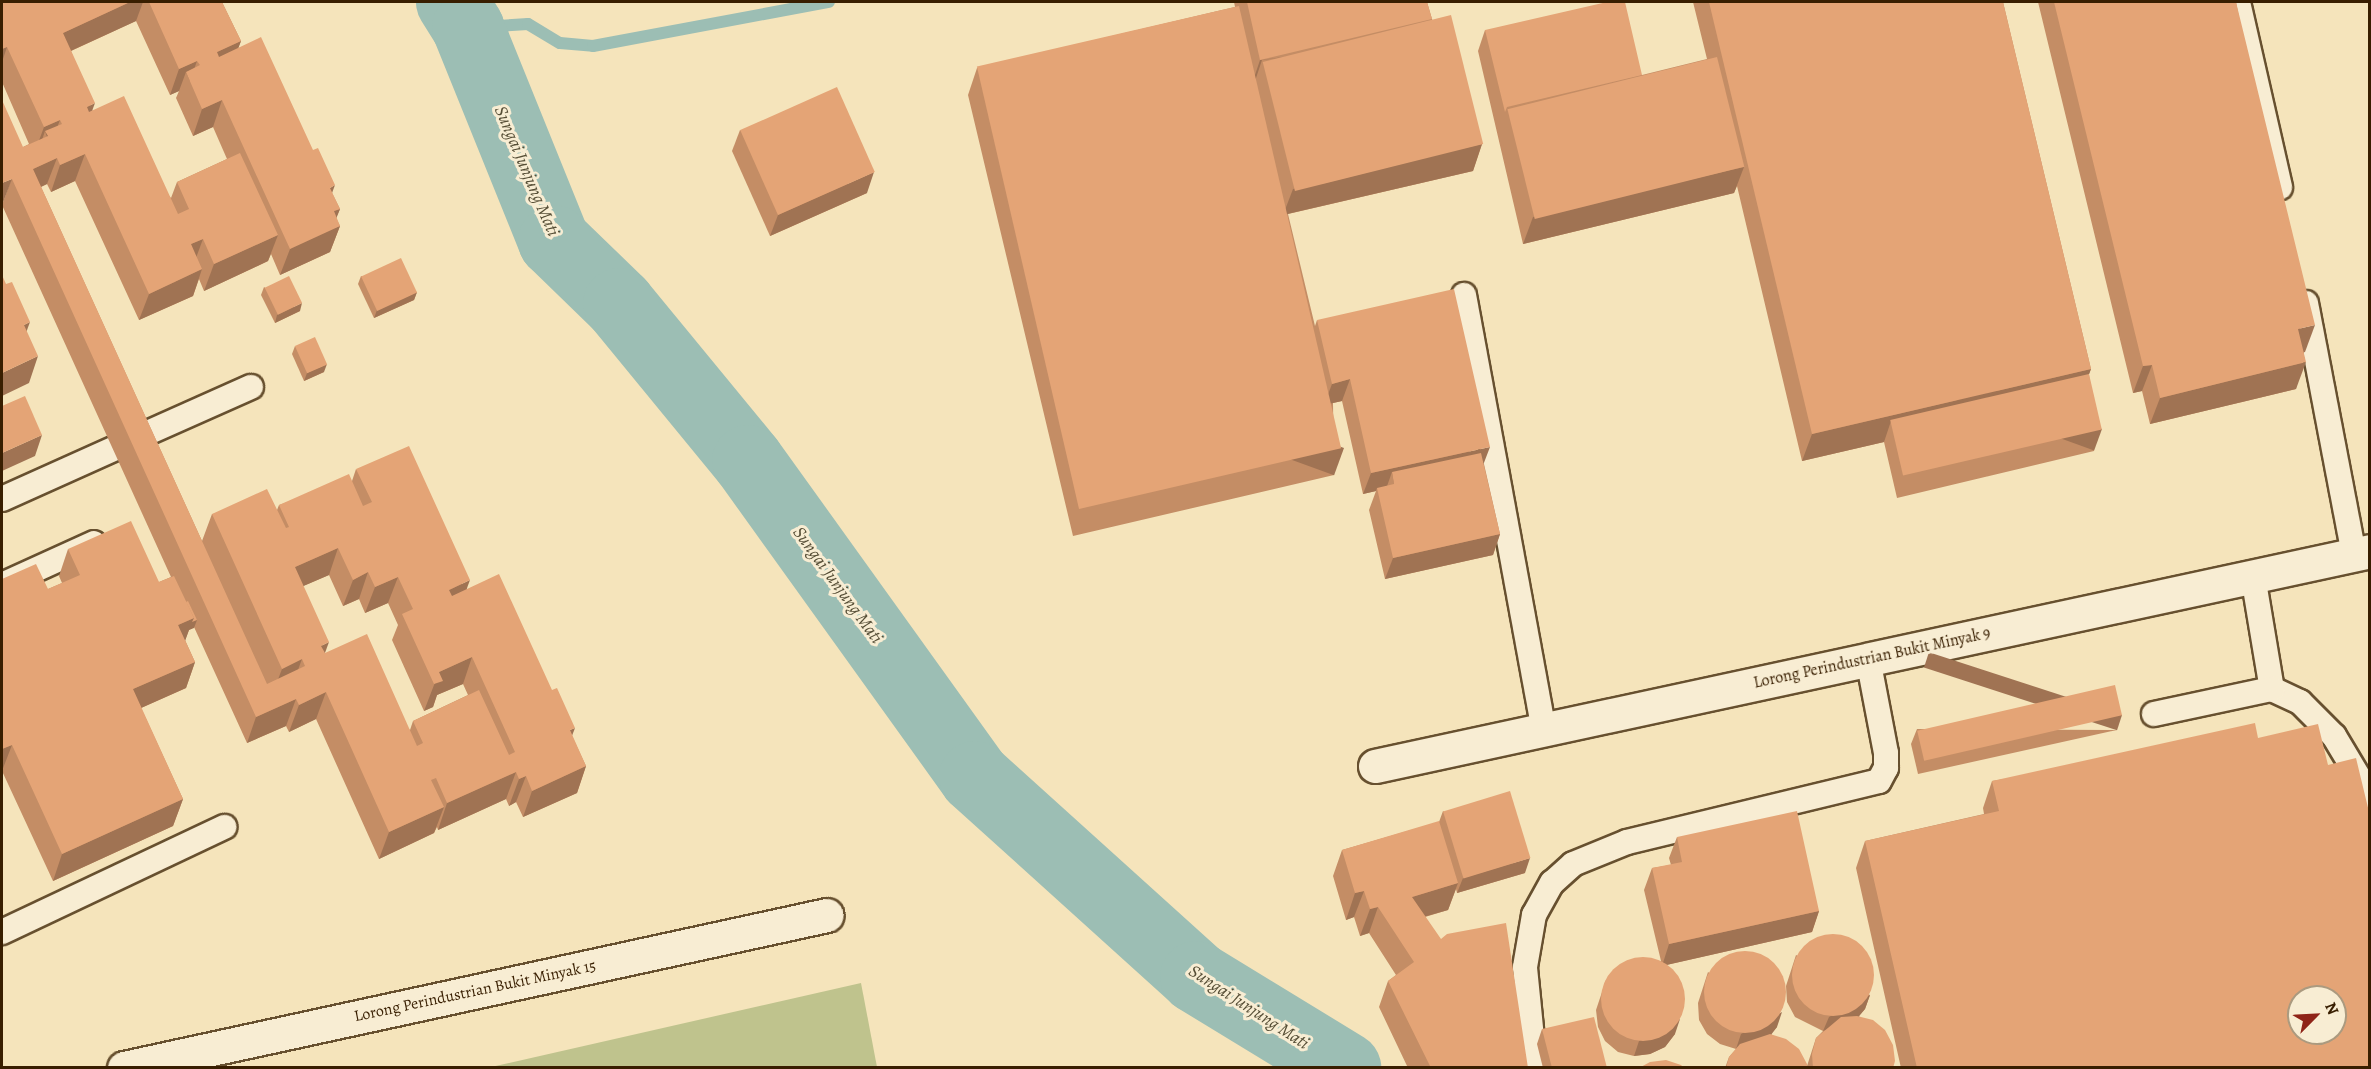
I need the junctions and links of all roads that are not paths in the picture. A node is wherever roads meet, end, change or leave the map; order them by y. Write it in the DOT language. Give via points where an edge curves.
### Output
graph roads {
  1 [pos="2238,2"];
  2 [pos="2286,210"];
  3 [pos="2300,276"];
  4 [pos="1464,295"];
  5 [pos="250,387"];
  6 [pos="2,499"];
  7 [pos="94,543"];
  8 [pos="2362,553"];
  9 [pos="2253,576"];
  10 [pos="2,585"];
  11 [pos="1868,659"];
  12 [pos="2272,689"];
  13 [pos="2154,714"];
  14 [pos="1544,729"];
  15 [pos="1375,766"];
  16 [pos="2370,810"];
  17 [pos="224,827"];
  18 [pos="827,915"];
  19 [pos="2,932"];
  20 [pos="124,1068"];
  21 [pos="1535,1068"];
  1 -- 2 [label="lane"];
  3 -- 8 [label="lane"];
  4 -- 14 [label="lane"];
  5 -- 6 [label="lane"];
  7 -- 10 [label="lane"];
  8 -- 9 [label="street, Lorong Perindustrian Bukit Minyak 9"];
  9 -- 11 [label="street, Lorong Perindustrian Bukit Minyak 9"];
  9 -- 12 [label="lane"];
  11 -- 14 [label="street, Lorong Perindustrian Bukit Minyak 9"];
  11 -- 21 [label="lane" via="1886,753 1887,768 1879,781 1627,842 1574,864 1552,883 1534,915 1525,967"];
  12 -- 13 [label="lane"];
  12 -- 16 [label="lane" via="2300,702 2334,736 2361,781"];
  14 -- 15 [label="street, Lorong Perindustrian Bukit Minyak 9"];
  17 -- 19 [label="lane"];
  18 -- 20 [label="street, Lorong Perindustrian Bukit Minyak 15"];
}
